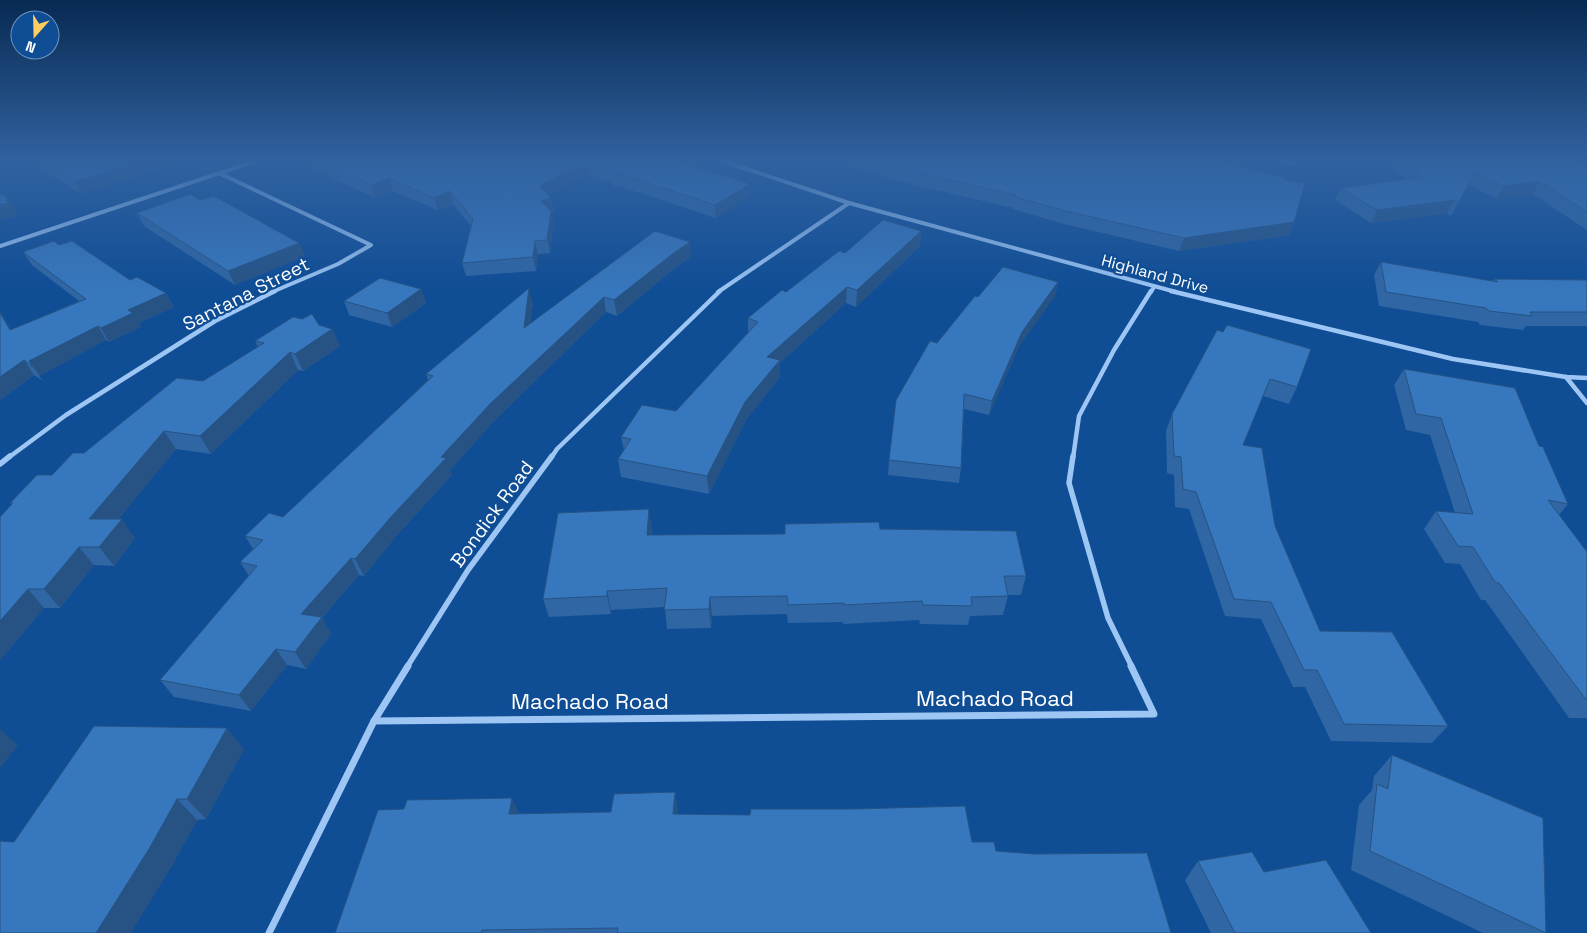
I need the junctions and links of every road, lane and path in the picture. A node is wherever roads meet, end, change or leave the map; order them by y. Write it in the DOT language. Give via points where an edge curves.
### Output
graph roads {
  1 [pos="128,205"];
  2 [pos="286,205"];
  3 [pos="847,205"];
  4 [pos="855,205"];
  5 [pos="0,246"];
  6 [pos="1154,288"];
  7 [pos="1566,377"];
  8 [pos="1587,378"];
  9 [pos="1587,404"];
  10 [pos="0,464"];
  11 [pos="374,721"];
  12 [pos="269,933"];
  1 -- 5 [label="street"];
  2 -- 10 [label="street, Santana Street" via="371,245 338,264 215,321 66,414"];
  3 -- 11 [label="street, Bondick Road" via="716,294 557,449 468,570"];
  4 -- 6 [label="street, Highland Drive"];
  6 -- 7 [label="street, Highland Drive" via="1453,360"];
  6 -- 11 [label="street, Machado Road" via="1114,350 1079,416 1069,483 1108,618 1154,714"];
  7 -- 8 [label="street, Highland Drive"];
  7 -- 9 [label="street"];
  11 -- 12 [label="street, Bondick Road"];
}
